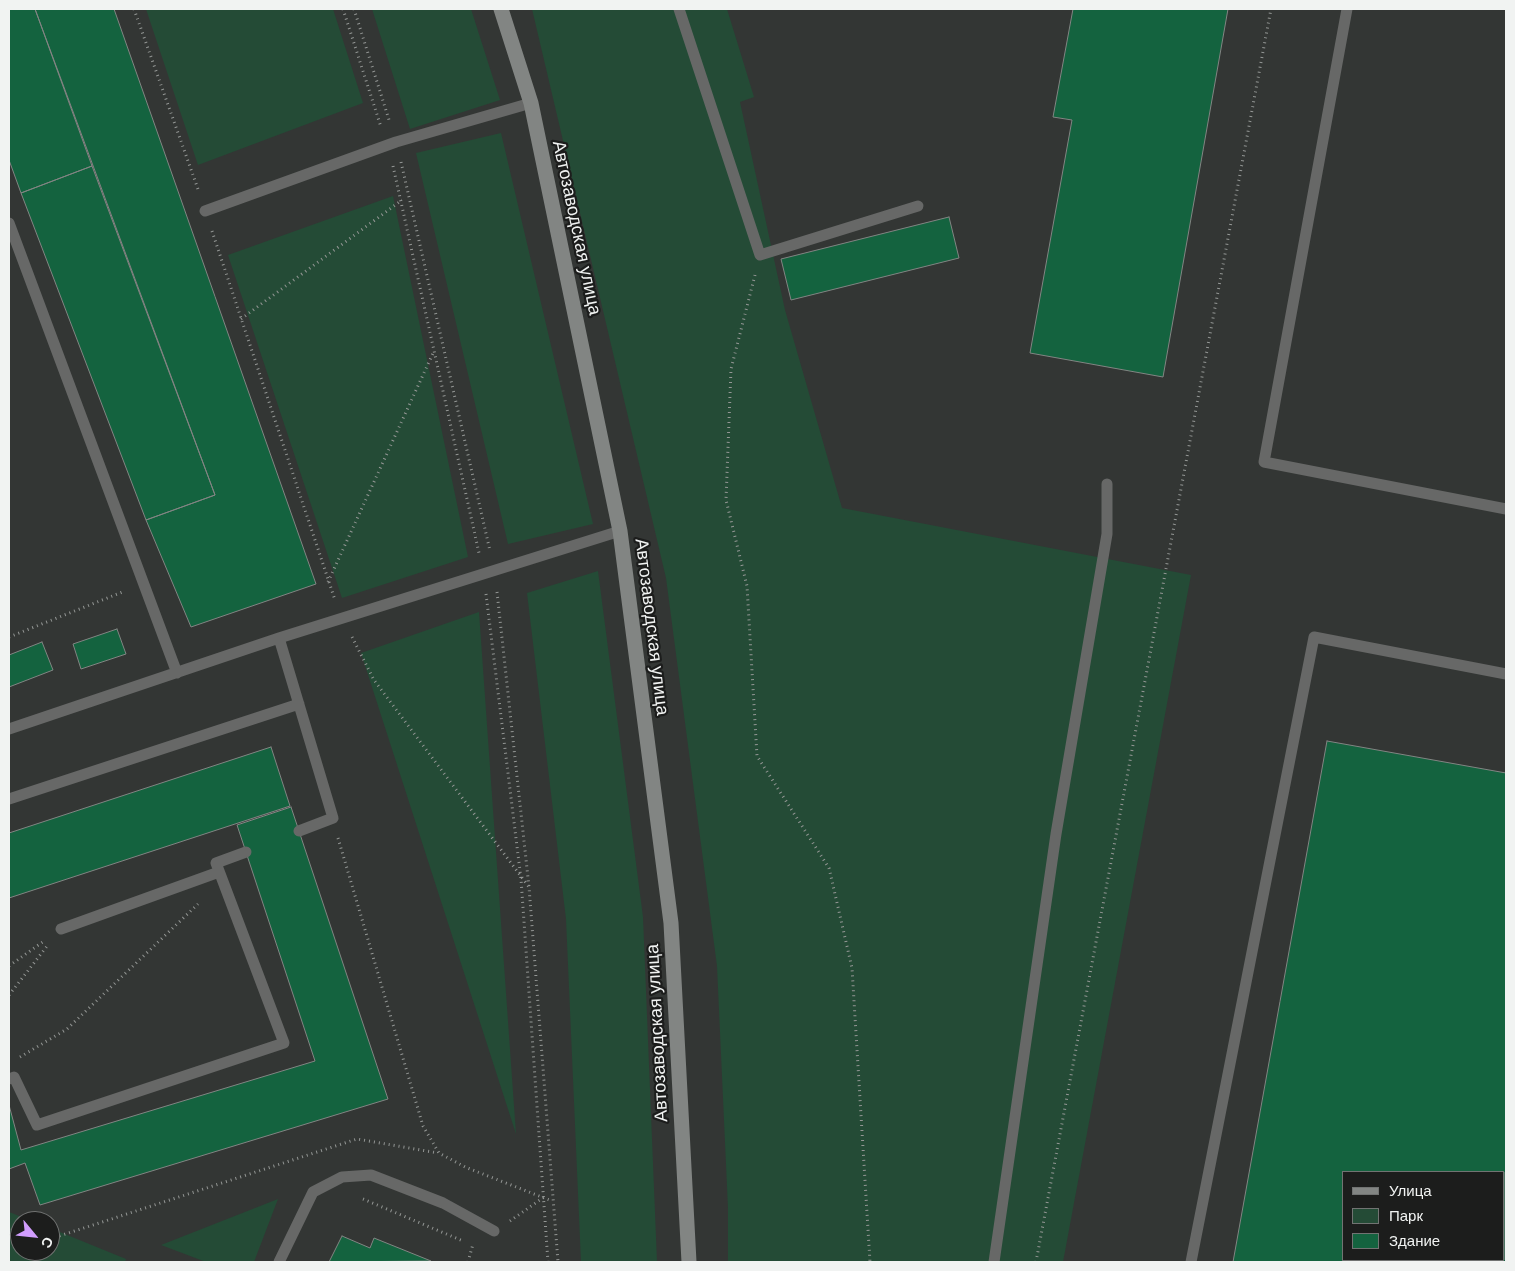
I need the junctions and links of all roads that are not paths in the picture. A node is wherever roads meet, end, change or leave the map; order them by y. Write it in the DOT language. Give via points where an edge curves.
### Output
graph roads {
  1 [pos="501,9"];
  2 [pos="679,9"];
  3 [pos="1347,9"];
  4 [pos="531,103"];
  5 [pos="918,206"];
  6 [pos="205,211"];
  7 [pos="9,223"];
  8 [pos="1107,484"];
  9 [pos="1506,509"];
  10 [pos="620,531"];
  11 [pos="280,638"];
  12 [pos="177,673"];
  13 [pos="1506,674"];
  14 [pos="299,704"];
  15 [pos="9,729"];
  16 [pos="9,799"];
  17 [pos="299,831"];
  18 [pos="246,852"];
  19 [pos="221,876"];
  20 [pos="61,929"];
  21 [pos="9,1079"];
  22 [pos="494,1231"];
  23 [pos="279,1262"];
  24 [pos="689,1262"];
  25 [pos="994,1262"];
  26 [pos="1191,1262"];
  1 -- 4 [label="main road, Автозаводская улица"];
  2 -- 5 [label="lane" via="760,255"];
  3 -- 9 [label="lane" via="1264,462"];
  4 -- 6 [label="lane" via="392,144"];
  4 -- 10 [label="main road, Автозаводская улица"];
  7 -- 12 [label="lane"];
  8 -- 25 [label="lane" via="1107,534 1056,834"];
  10 -- 11 [label="lane"];
  10 -- 24 [label="main road, Автозаводская улица" via="671,923"];
  11 -- 12 [label="lane"];
  11 -- 14 [label="lane"];
  12 -- 15 [label="lane"];
  13 -- 26 [label="lane" via="1314,637"];
  14 -- 16 [label="lane"];
  14 -- 17 [label="lane" via="333,818"];
  18 -- 19 [label="lane" via="216,863"];
  19 -- 20 [label="lane"];
  19 -- 21 [label="lane" via="284,1043 37,1125 14,1077"];
  22 -- 23 [label="lane" via="443,1203 371,1175 342,1177 313,1192"];
}
